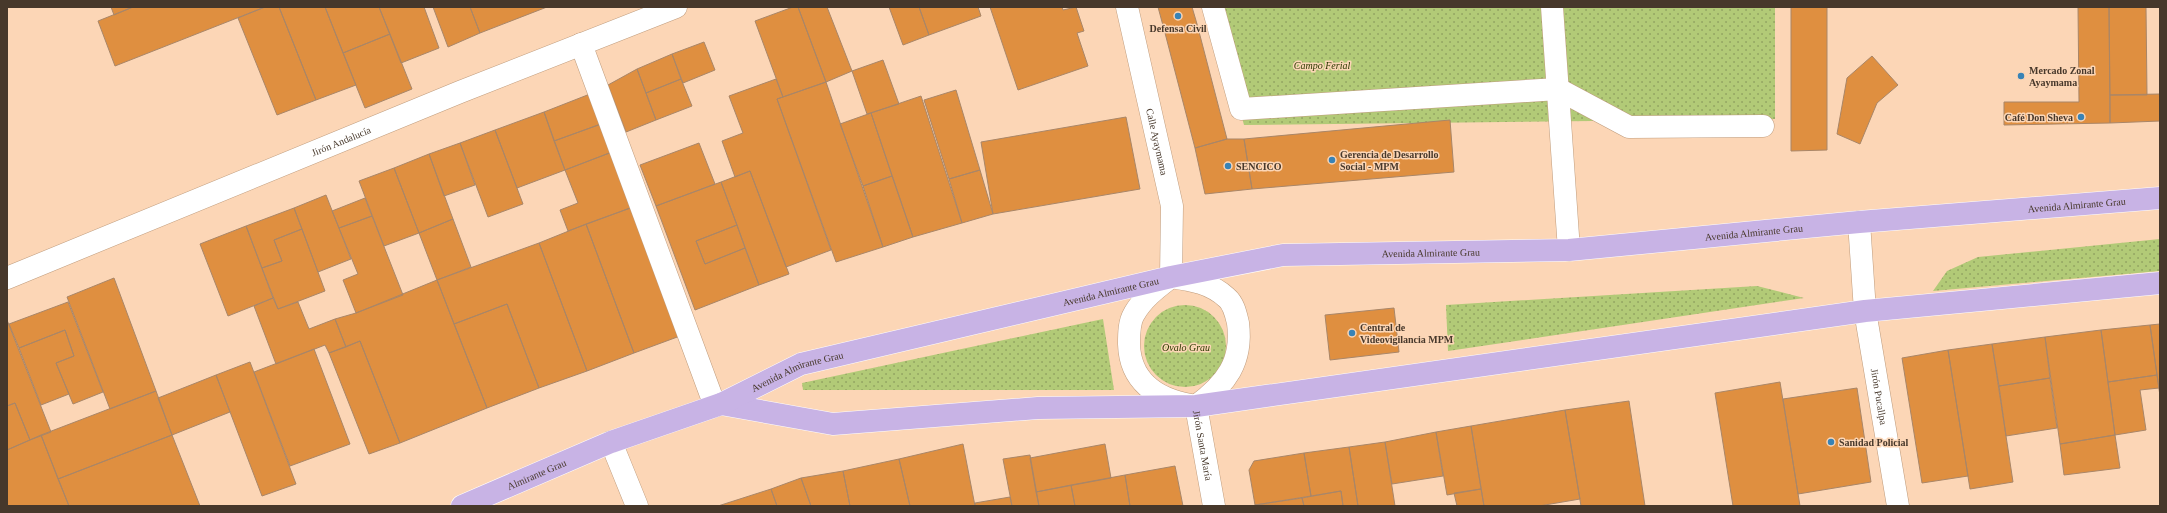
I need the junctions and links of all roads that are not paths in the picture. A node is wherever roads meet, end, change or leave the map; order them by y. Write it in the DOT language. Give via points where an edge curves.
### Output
graph roads {
  1 [pos="676,7"];
  2 [pos="1127,7"];
  3 [pos="1213,7"];
  4 [pos="1552,7"];
  5 [pos="581,44"];
  6 [pos="1558,89"];
  7 [pos="1763,126"];
  8 [pos="2160,198"];
  9 [pos="1859,222"];
  10 [pos="1569,250"];
  11 [pos="1171,277"];
  12 [pos="7,278"];
  13 [pos="2160,283"];
  14 [pos="1865,311"];
  15 [pos="718,405"];
  16 [pos="1196,406"];
  17 [pos="611,442"];
  18 [pos="462,506"];
  19 [pos="637,506"];
  20 [pos="1214,506"];
  21 [pos="1898,506"];
  1 -- 5 [label="street, Jirón Andalucía"];
  2 -- 11 [label="street, Calle Ayaymama" via="1172,206"];
  3 -- 6 [label="street" via="1241,108"];
  4 -- 6 [label="street"];
  5 -- 12 [label="street, Jirón Andalucía"];
  5 -- 15 [label="street"];
  6 -- 7 [label="street" via="1629,127"];
  6 -- 10 [label="street"];
  8 -- 9 [label="main road, Avenida Almirante Grau"];
  9 -- 10 [label="main road, Avenida Almirante Grau"];
  9 -- 14 [label="street, Jirón Pucallpa"];
  10 -- 11 [label="main road, Avenida Almirante Grau" via="1283,255"];
  11 -- 15 [label="main road, Avenida Almirante Grau" via="801,364"];
  11 -- 16 [label="street" via="1151,292 1134,314 1129,336 1131,365 1139,378 1153,390 1166,398"];
  11 -- 16 [label="street, Jirón Santa María" via="1210,286 1228,299 1236,313 1240,339 1229,375 1214,392"];
  13 -- 14 [label="main road, Avenida Almirante Grau"];
  14 -- 16 [label="main road, Avenida Almirante Grau"];
  14 -- 21 [label="street, Jirón Pucallpa"];
  15 -- 16 [label="main road, Avenida Almirante Grau" via="833,424 1038,408"];
  15 -- 17 [label="main road, Avenida Almirante Grau"];
  16 -- 20 [label="street, Jirón Santa María"];
  17 -- 18 [label="main road, Almirante Grau"];
  17 -- 19 [label="street"];
}
